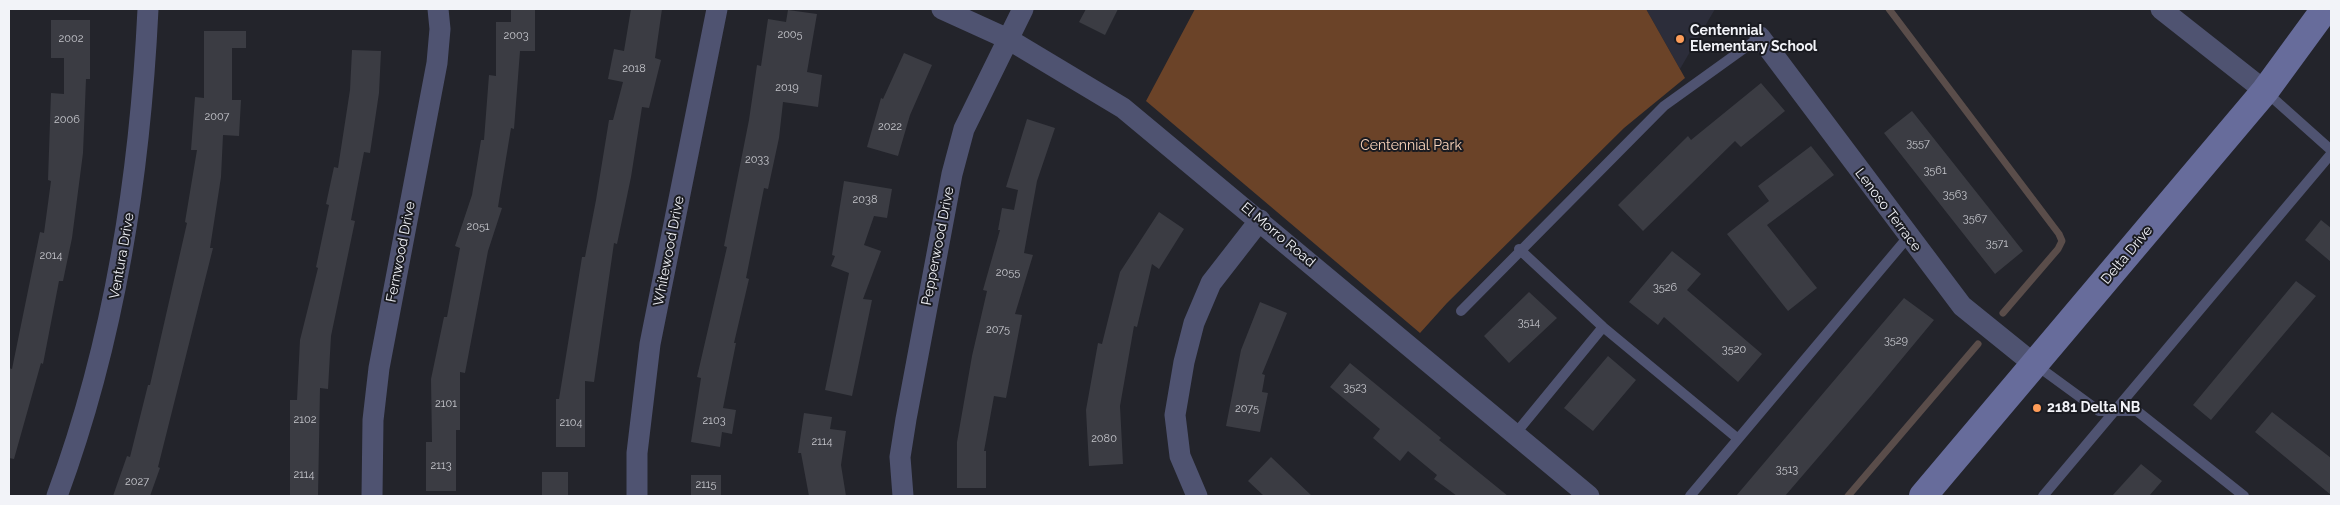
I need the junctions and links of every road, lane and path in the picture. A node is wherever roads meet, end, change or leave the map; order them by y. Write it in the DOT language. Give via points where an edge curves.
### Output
graph roads {
  1 [pos="148,9"];
  2 [pos="438,9"];
  3 [pos="717,9"];
  4 [pos="942,9"];
  5 [pos="1023,9"];
  6 [pos="2162,9"];
  7 [pos="2325,9"];
  8 [pos="1008,38"];
  9 [pos="1760,38"];
  10 [pos="2265,91"];
  11 [pos="2331,150"];
  12 [pos="2331,154"];
  13 [pos="1260,220"];
  14 [pos="1908,237"];
  15 [pos="1519,250"];
  16 [pos="1461,310"];
  17 [pos="1603,327"];
  18 [pos="2036,365"];
  19 [pos="2116,411"];
  20 [pos="1516,434"];
  21 [pos="1737,438"];
  22 [pos="57,496"];
  23 [pos="372,496"];
  24 [pos="637,496"];
  25 [pos="903,496"];
  26 [pos="1197,496"];
  27 [pos="1589,496"];
  28 [pos="1690,496"];
  29 [pos="1923,496"];
  30 [pos="2044,496"];
  31 [pos="2244,496"];
  1 -- 22 [label="street, Ventura Drive" via="141,123 114,299 93,386"];
  2 -- 23 [label="street, Fernwood Drive" via="437,63 379,368 373,420"];
  3 -- 24 [label="street, Whitewood Drive" via="650,344 638,443"];
  4 -- 8 [label="street, El Morro Road"];
  5 -- 8 [label="street, Pepperwood Drive"];
  6 -- 10 [label="street"];
  7 -- 10 [label="main road, Delta Drive"];
  8 -- 13 [label="street, El Morro Road" via="1123,108"];
  8 -- 25 [label="street, Pepperwood Drive" via="964,129 952,174 900,457"];
  9 -- 14 [label="street, Lenoso Terrace"];
  9 -- 15 [label="lane" via="1664,106"];
  10 -- 11 [label="lane"];
  10 -- 18 [label="main road, Delta Drive"];
  12 -- 19 [label="lane"];
  13 -- 20 [label="street, El Morro Road"];
  13 -- 26 [label="street" via="1211,283 1194,323 1184,362 1175,415 1180,456"];
  14 -- 18 [label="street, Lenoso Terrace" via="1962,306"];
  14 -- 21 [label="lane"];
  15 -- 16 [label="lane"];
  15 -- 17 [label="lane"];
  17 -- 20 [label="lane"];
  17 -- 21 [label="lane"];
  18 -- 19 [label="lane" via="2098,411"];
  18 -- 29 [label="main road, Delta Drive"];
  19 -- 30 [label="lane"];
  19 -- 31 [label="lane" via="2137,411"];
  20 -- 27 [label="street, El Morro Road"];
  21 -- 28 [label="lane"];
}
